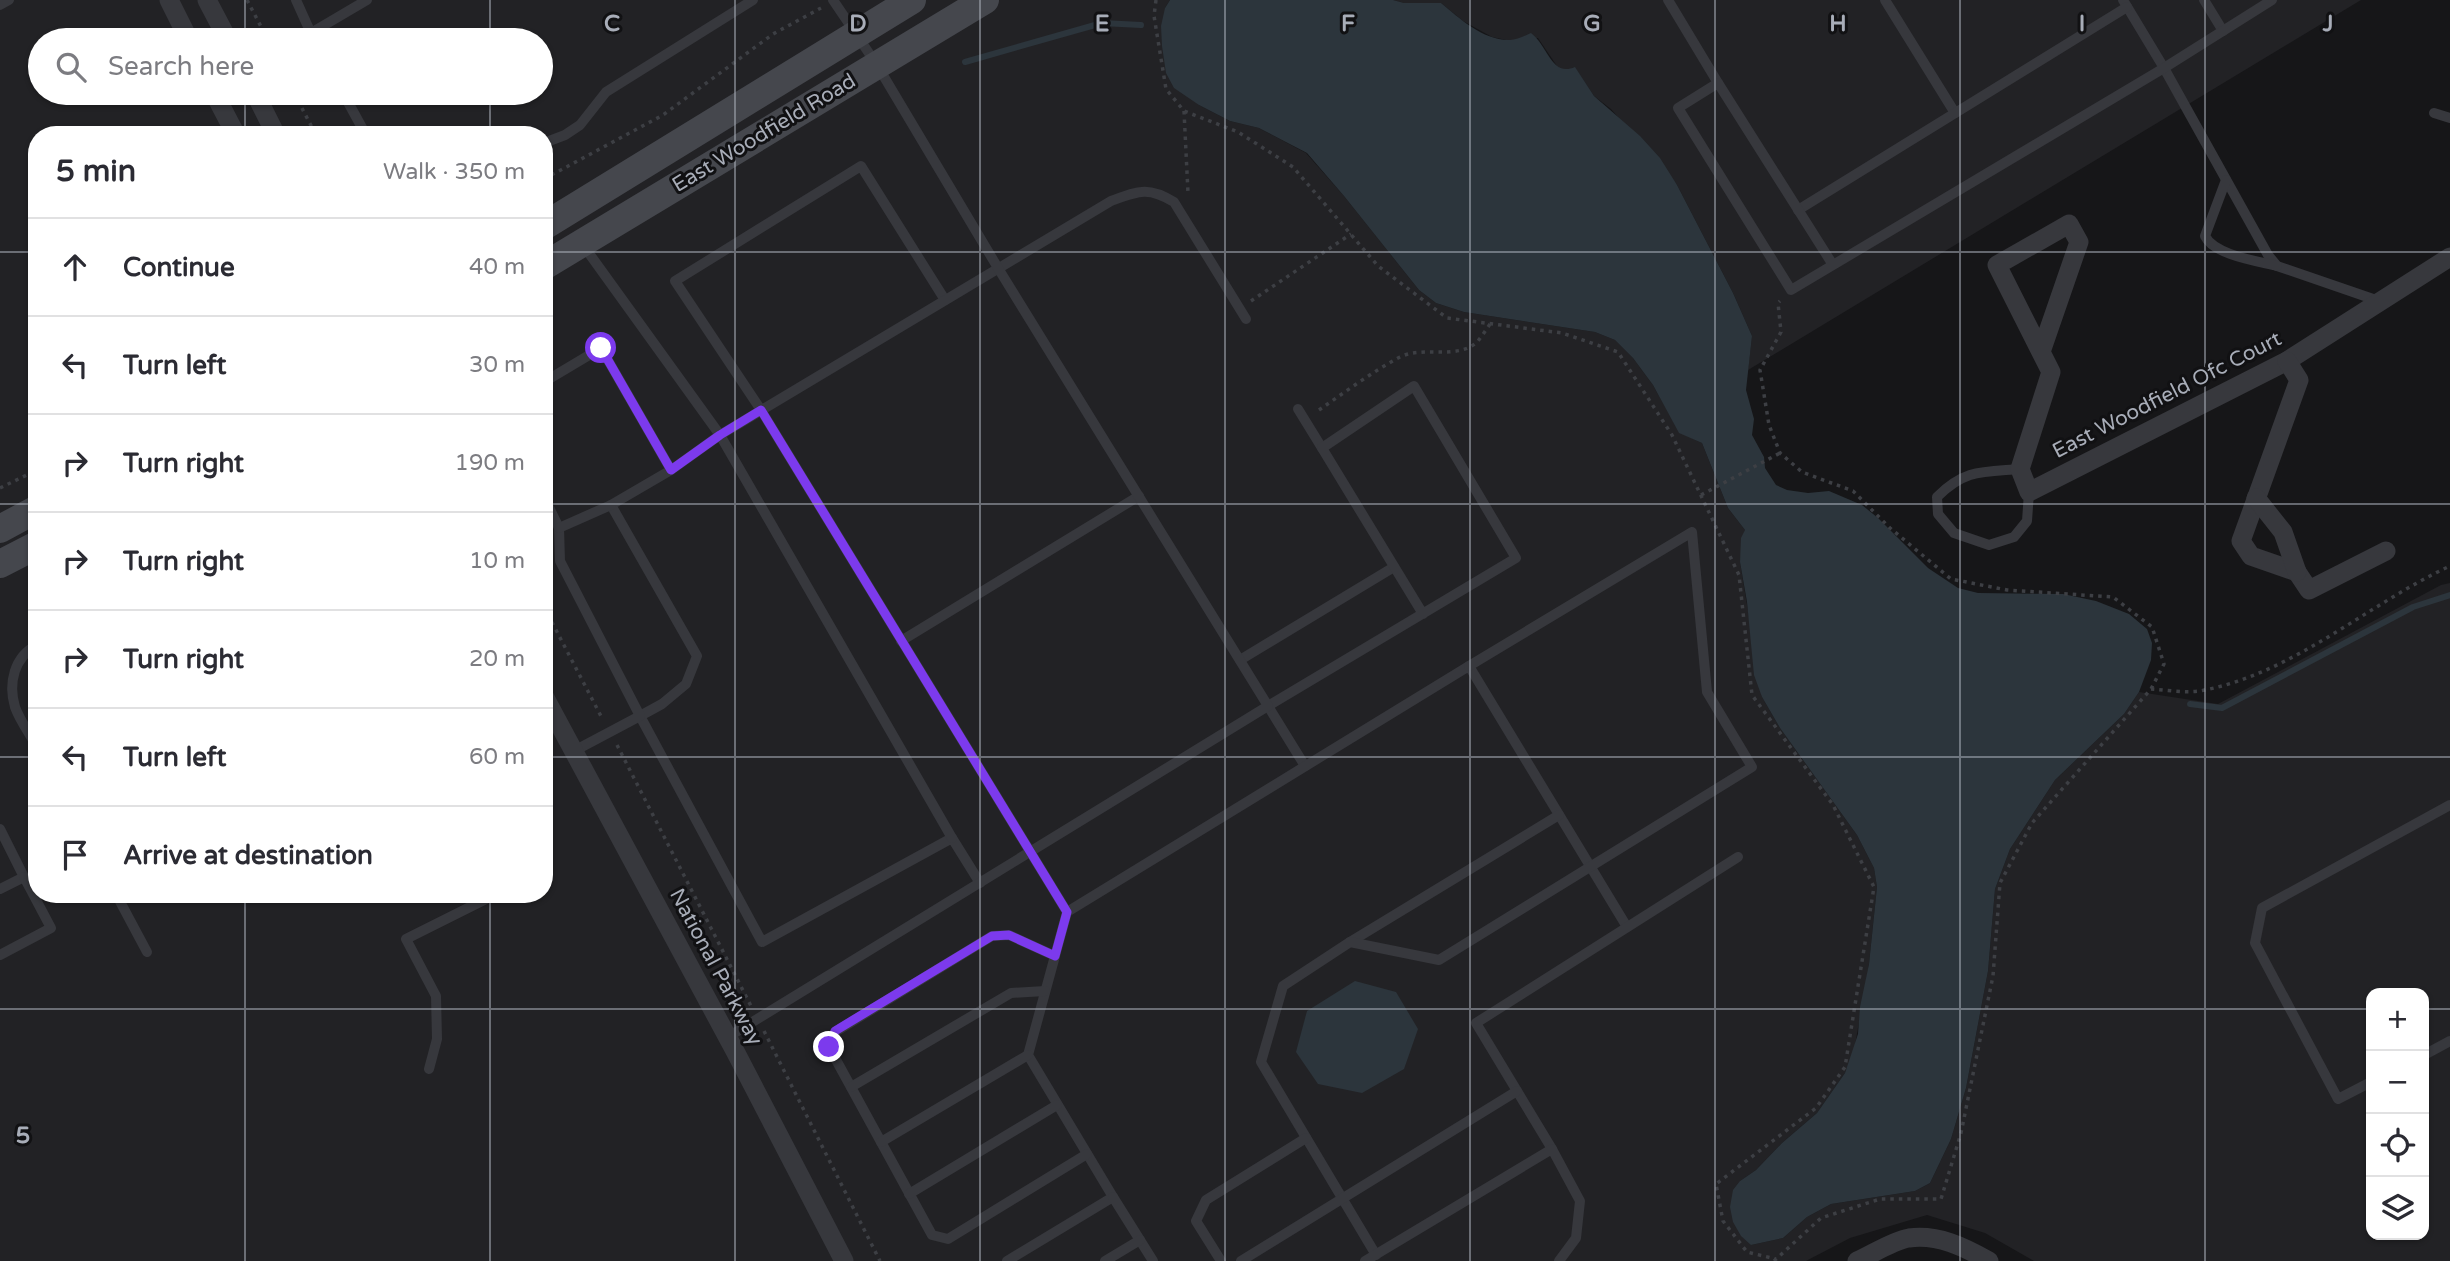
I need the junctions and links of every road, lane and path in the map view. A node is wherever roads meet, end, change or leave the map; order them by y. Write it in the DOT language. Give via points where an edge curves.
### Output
graph roads {
  1 [pos="9,0"];
  2 [pos="169,0"];
  3 [pos="207,0"];
  4 [pos="247,0"];
  5 [pos="296,0"];
  6 [pos="367,0"];
  7 [pos="753,0"];
  8 [pos="834,0"];
  9 [pos="912,0"];
  10 [pos="985,0"];
  11 [pos="1156,0"];
  12 [pos="1668,0"];
  13 [pos="1885,0"];
  14 [pos="2204,0"];
  15 [pos="2272,0"];
  16 [pos="2125,4"];
  17 [pos="0,5"];
  18 [pos="183,28"];
  19 [pos="222,28"];
  20 [pos="262,28"];
  21 [pos="308,28"];
  22 [pos="325,28"];
  23 [pos="2223,31"];
  24 [pos="856,34"];
  25 [pos="877,65"];
  26 [pos="2164,68"];
  27 [pos="1718,83"];
  28 [pos="220,105"];
  29 [pos="261,105"];
  30 [pos="300,105"];
  31 [pos="350,105"];
  32 [pos="1184,111"];
  33 [pos="1955,113"];
  34 [pos="2434,113"];
  35 [pos="2450,118"];
  36 [pos="231,126"];
  37 [pos="272,126"];
  38 [pos="311,126"];
  39 [pos="361,126"];
  40 [pos="553,140"];
  41 [pos="553,173"];
  42 [pos="2226,180"];
  43 [pos="1798,210"];
  44 [pos="553,220"];
  45 [pos="1189,228"];
  46 [pos="1351,234"];
  47 [pos="582,243"];
  48 [pos="2450,257"];
  49 [pos="553,261"];
  50 [pos="1833,265"];
  51 [pos="2277,267"];
  52 [pos="998,268"];
  53 [pos="1791,290"];
  54 [pos="946,300"];
  55 [pos="2380,302"];
  56 [pos="1243,314"];
  57 [pos="2041,352"];
  58 [pos="2287,360"];
  59 [pos="553,377"];
  60 [pos="1298,409"];
  61 [pos="761,410"];
  62 [pos="1319,410"];
  63 [pos="720,435"];
  64 [pos="1322,448"];
  65 [pos="1780,453"];
  66 [pos="2020,469"];
  67 [pos="671,470"];
  68 [pos="28,474"];
  69 [pos="0,488"];
  70 [pos="2029,492"];
  71 [pos="1701,495"];
  72 [pos="1139,496"];
  73 [pos="2256,498"];
  74 [pos="611,505"];
  75 [pos="28,514"];
  76 [pos="553,516"];
  77 [pos="559,528"];
  78 [pos="0,529"];
  79 [pos="28,550"];
  80 [pos="2386,551"];
  81 [pos="0,564"];
  82 [pos="2450,566"];
  83 [pos="1394,568"];
  84 [pos="2297,572"];
  85 [pos="1423,614"];
  86 [pos="553,624"];
  87 [pos="901,641"];
  88 [pos="28,650"];
  89 [pos="1240,660"];
  90 [pos="1469,666"];
  91 [pos="2151,689"];
  92 [pos="1268,706"];
  93 [pos="553,712"];
  94 [pos="640,716"];
  95 [pos="28,731"];
  96 [pos="610,731"];
  97 [pos="574,751"];
  98 [pos="1305,766"];
  99 [pos="2450,806"];
  100 [pos="1559,815"];
  101 [pos="0,829"];
  102 [pos="952,838"];
  103 [pos="1029,853"];
  104 [pos="1738,857"];
  105 [pos="1591,867"];
  106 [pos="24,877"];
  107 [pos="980,883"];
  108 [pos="28,885"];
  109 [pos="0,889"];
  110 [pos="38,903"];
  111 [pos="121,903"];
  112 [pos="478,903"];
  113 [pos="1067,912"];
  114 [pos="1627,927"];
  115 [pos="1350,942"];
  116 [pos="147,952"];
  117 [pos="0,954"];
  118 [pos="1055,956"];
  119 [pos="1045,991"];
  120 [pos="758,1019"];
  121 [pos="728,1037"];
  122 [pos="2450,1041"];
  123 [pos="2429,1052"];
  124 [pos="1028,1055"];
  125 [pos="429,1069"];
  126 [pos="2366,1085"];
  127 [pos="851,1087"];
  128 [pos="1517,1091"];
  129 [pos="1058,1105"];
  130 [pos="1306,1138"];
  131 [pos="881,1142"];
  132 [pos="1552,1149"];
  133 [pos="1087,1154"];
  134 [pos="909,1194"];
  135 [pos="1113,1197"];
  136 [pos="1342,1199"];
  137 [pos="1140,1240"];
  138 [pos="1376,1255"];
  139 [pos="844,1261"];
  140 [pos="880,1261"];
  141 [pos="1007,1261"];
  142 [pos="1105,1261"];
  143 [pos="1153,1261"];
  144 [pos="1221,1261"];
  145 [pos="1241,1261"];
  146 [pos="1365,1261"];
  147 [pos="1559,1261"];
  148 [pos="1774,1261"];
  149 [pos="1857,1261"];
  150 [pos="1989,1261"];
  1 -- 17 [label="lane"];
  2 -- 18 [label="street"];
  3 -- 19 [label="street"];
  4 -- 20 [label="path"];
  5 -- 21 [label="lane"];
  6 -- 22 [label="lane"];
  7 -- 40 [label="lane" via="606,92 580,125"];
  8 -- 24 [label="lane"];
  8 -- 41 [label="path" via="773,34 663,115"];
  9 -- 24 [label="street, East Woodfield Road"];
  10 -- 25 [label="street, East Woodfield Road"];
  11 -- 32 [label="path" via="1154,16 1166,89"];
  12 -- 27 [label="lane"];
  13 -- 33 [label="lane"];
  14 -- 23 [label="lane"];
  15 -- 23 [label="lane"];
  16 -- 26 [label="lane"];
  16 -- 33 [label="lane"];
  23 -- 26 [label="lane"];
  24 -- 25 [label="lane"];
  24 -- 44 [label="street, East Woodfield Road"];
  25 -- 47 [label="street, East Woodfield Road"];
  25 -- 52 [label="lane"];
  26 -- 42 [label="lane"];
  26 -- 50 [label="lane"];
  27 -- 43 [label="lane"];
  27 -- 53 [label="lane" via="1678,108"];
  28 -- 36 [label="street"];
  29 -- 37 [label="street"];
  30 -- 38 [label="path"];
  31 -- 39 [label="lane"];
  32 -- 45 [label="path"];
  32 -- 46 [label="path" via="1238,132 1293,167"];
  33 -- 43 [label="lane"];
  34 -- 35 [label="lane"];
  42 -- 51 [label="lane"];
  42 -- 51 [label="lane" via="2205,236 2208,242 2223,252"];
  43 -- 50 [label="lane"];
  45 -- 52 [label="lane" via="1174,202 1160,193 1131,193"];
  45 -- 56 [label="lane"];
  46 -- 56 [label="path"];
  46 -- 62 [label="path" via="1378,266 1447,318 1490,324 1468,348 1402,356"];
  47 -- 49 [label="street, East Woodfield Road"];
  47 -- 63 [label="lane"];
  48 -- 55 [label="street, East Woodfield Ofc Court"];
  50 -- 53 [label="lane"];
  51 -- 55 [label="lane"];
  52 -- 54 [label="lane"];
  52 -- 72 [label="lane"];
  53 -- 65 [label="path" via="1778,303 1780,332 1760,370 1769,425"];
  54 -- 61 [label="lane"];
  54 -- 61 [label="lane" via="862,166 675,281"];
  55 -- 58 [label="street, East Woodfield Ofc Court"];
  57 -- 57 [label="street, East Woodfield Ofc Court" via="1997,265 2069,224 2079,242"];
  57 -- 66 [label="street, East Woodfield Ofc Court" via="2051,372"];
  58 -- 70 [label="street, East Woodfield Ofc Court"];
  58 -- 73 [label="street" via="2299,380"];
  59 -- 67 [label="lane" via="601,348"];
  60 -- 64 [label="lane"];
  61 -- 63 [label="lane"];
  61 -- 87 [label="lane"];
  63 -- 67 [label="lane"];
  63 -- 102 [label="lane"];
  64 -- 83 [label="lane"];
  64 -- 85 [label="lane" via="1414,386 1516,558"];
  65 -- 71 [label="path"];
  65 -- 91 [label="path" via="1802,472 1853,491 1951,579 2007,590 2113,597 2152,627 2164,664"];
  66 -- 70 [label="street"];
  66 -- 70 [label="lane" via="1974,472 1950,484 1937,497 1938,514 1954,533 1989,545 2014,537 2027,522"];
  67 -- 74 [label="lane"];
  68 -- 69 [label="path"];
  72 -- 87 [label="lane"];
  72 -- 89 [label="lane"];
  73 -- 84 [label="street" via="2283,532"];
  73 -- 84 [label="street" via="2241,541 2251,556"];
  74 -- 77 [label="lane"];
  74 -- 94 [label="lane" via="696,656 686,684"];
  75 -- 78 [label="street"];
  76 -- 77 [label="lane"];
  77 -- 94 [label="lane" via="560,561"];
  79 -- 81 [label="street"];
  80 -- 84 [label="street" via="2309,590"];
  82 -- 91 [label="path" via="2288,659 2246,678 2203,691"];
  83 -- 85 [label="lane"];
  83 -- 89 [label="lane"];
  85 -- 92 [label="lane"];
  86 -- 96 [label="path"];
  87 -- 103 [label="lane"];
  88 -- 95 [label="lane" via="12,675 15,707"];
  89 -- 92 [label="lane"];
  90 -- 98 [label="lane"];
  90 -- 100 [label="lane"];
  90 -- 105 [label="lane" via="1692,532 1707,692 1752,767"];
  91 -- 148 [label="path" via="2032,823 2000,883 1993,976 1962,1133 1941,1199 1880,1199 1821,1218"];
  92 -- 98 [label="lane"];
  92 -- 103 [label="lane"];
  93 -- 97 [label="street, National Parkway"];
  94 -- 96 [label="lane"];
  94 -- 102 [label="lane" via="762,942"];
  96 -- 97 [label="lane"];
  96 -- 120 [label="path"];
  97 -- 121 [label="street, National Parkway"];
  98 -- 113 [label="lane"];
  99 -- 126 [label="lane" via="2262,908 2255,943 2338,1099"];
  100 -- 105 [label="lane"];
  100 -- 115 [label="lane"];
  101 -- 106 [label="lane"];
  102 -- 107 [label="lane"];
  103 -- 107 [label="lane"];
  103 -- 113 [label="lane"];
  104 -- 114 [label="lane"];
  105 -- 114 [label="lane"];
  105 -- 115 [label="lane" via="1439,960"];
  106 -- 108 [label="lane"];
  106 -- 109 [label="lane"];
  107 -- 120 [label="lane"];
  110 -- 117 [label="lane" via="51,928"];
  111 -- 116 [label="lane"];
  112 -- 125 [label="lane" via="406,939 436,996 437,1039"];
  113 -- 118 [label="lane"];
  114 -- 128 [label="lane" via="1476,1023"];
  115 -- 130 [label="lane" via="1283,986 1261,1062"];
  118 -- 119 [label="lane"];
  118 -- 127 [label="lane" via="1009,935 992,936 835,1031 829,1047"];
  119 -- 124 [label="lane"];
  119 -- 127 [label="lane" via="1011,993"];
  120 -- 121 [label="lane"];
  120 -- 140 [label="path"];
  121 -- 139 [label="street, National Parkway"];
  122 -- 123 [label="lane"];
  124 -- 129 [label="lane"];
  124 -- 131 [label="lane"];
  127 -- 131 [label="lane"];
  128 -- 132 [label="lane"];
  128 -- 136 [label="lane"];
  129 -- 133 [label="lane"];
  129 -- 134 [label="lane"];
  130 -- 136 [label="lane"];
  130 -- 144 [label="lane" via="1206,1200 1196,1221"];
  131 -- 134 [label="lane"];
  132 -- 138 [label="lane"];
  132 -- 147 [label="lane" via="1580,1200 1576,1238"];
  133 -- 134 [label="lane" via="948,1239 932,1236"];
  133 -- 135 [label="lane"];
  135 -- 137 [label="lane"];
  135 -- 141 [label="lane"];
  136 -- 138 [label="lane"];
  136 -- 145 [label="lane"];
  137 -- 142 [label="lane"];
  137 -- 143 [label="lane"];
  138 -- 146 [label="lane"];
  149 -- 150 [label="street" via="1907,1238 1917,1238 1938,1239"];
}
